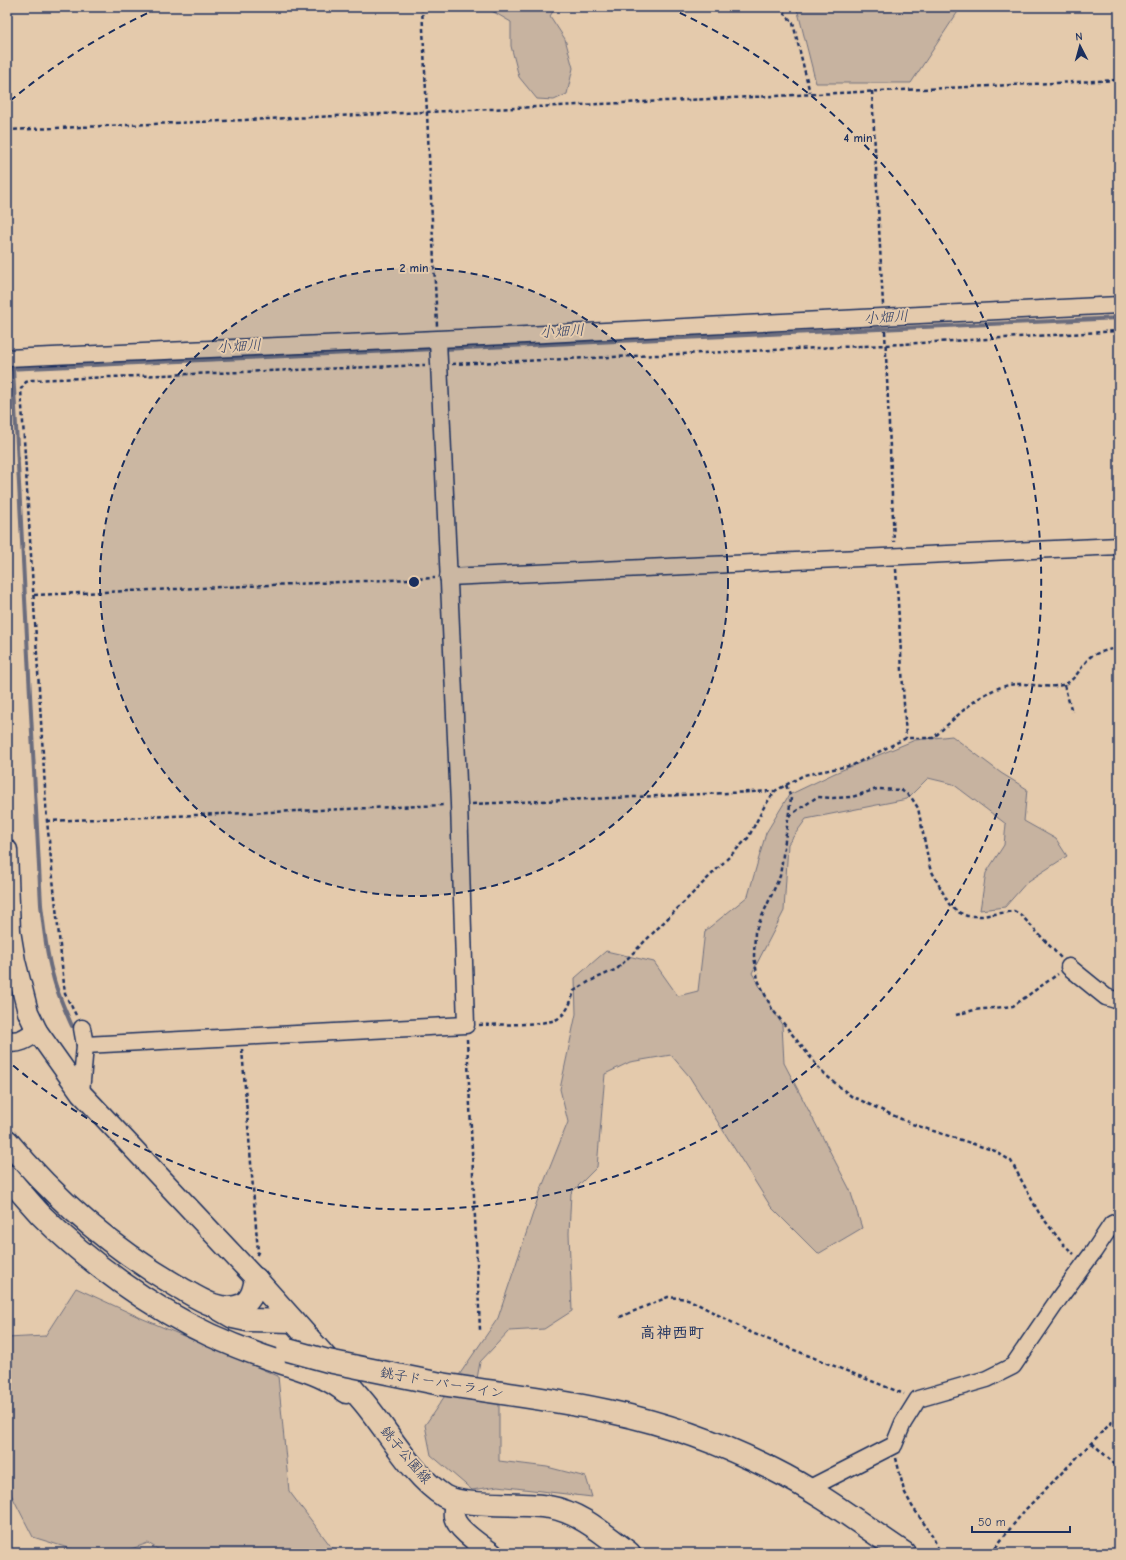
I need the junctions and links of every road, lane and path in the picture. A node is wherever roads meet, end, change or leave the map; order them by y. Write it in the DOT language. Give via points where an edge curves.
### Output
graph roads {
  1 [pos="422,7"];
  2 [pos="780,7"];
  3 [pos="1119,80"];
  4 [pos="872,91"];
  5 [pos="810,94"];
  6 [pos="428,113"];
  7 [pos="7,130"];
  8 [pos="1119,305"];
  9 [pos="883,318"];
  10 [pos="1119,332"];
  11 [pos="438,340"];
  12 [pos="886,345"];
  13 [pos="7,358"];
  14 [pos="439,364"];
  15 [pos="1119,546"];
  16 [pos="895,556"];
  17 [pos="448,577"];
  18 [pos="34,595"];
  19 [pos="1119,647"];
  20 [pos="1064,685"];
  21 [pos="1072,712"];
  22 [pos="906,738"];
  23 [pos="786,785"];
  24 [pos="775,791"];
  25 [pos="459,804"];
  26 [pos="789,816"];
  27 [pos="47,822"];
  28 [pos="7,850"];
  29 [pos="1069,967"];
  30 [pos="1119,1001"];
  31 [pos="956,1015"];
  32 [pos="466,1025"];
  33 [pos="82,1028"];
  34 [pos="37,1031"];
  35 [pos="241,1037"];
  36 [pos="7,1042"];
  37 [pos="85,1045"];
  38 [pos="81,1093"];
  39 [pos="7,1141"];
  40 [pos="7,1161"];
  41 [pos="7,1176"];
  42 [pos="1119,1221"];
  43 [pos="1084,1264"];
  44 [pos="254,1277"];
  45 [pos="212,1306"];
  46 [pos="620,1317"];
  47 [pos="293,1321"];
  48 [pos="480,1330"];
  49 [pos="918,1399"];
  50 [pos="363,1401"];
  51 [pos="1119,1421"];
  52 [pos="1092,1443"];
  53 [pos="894,1445"];
  54 [pos="1119,1468"];
  55 [pos="808,1489"];
  56 [pos="455,1500"];
  57 [pos="492,1553"];
  58 [pos="629,1553"];
  59 [pos="904,1553"];
  60 [pos="940,1553"];
  61 [pos="991,1553"];
  1 -- 6 [label="path"];
  2 -- 5 [label="path" via="793,23"];
  3 -- 4 [label="path"];
  4 -- 5 [label="path"];
  4 -- 9 [label="path"];
  5 -- 6 [label="path"];
  6 -- 7 [label="path"];
  6 -- 11 [label="path"];
  8 -- 9 [label="street"];
  9 -- 11 [label="street"];
  9 -- 12 [label="path"];
  10 -- 12 [label="path"];
  11 -- 13 [label="street"];
  11 -- 14 [label="street"];
  12 -- 14 [label="path"];
  12 -- 16 [label="path"];
  14 -- 17 [label="street"];
  14 -- 18 [label="path" via="26,382 21,389"];
  15 -- 16 [label="street"];
  16 -- 17 [label="street"];
  16 -- 22 [label="path"];
  17 -- 18 [label="path"];
  17 -- 25 [label="street"];
  18 -- 27 [label="path"];
  19 -- 20 [label="path" via="1091,656"];
  20 -- 21 [label="path"];
  20 -- 22 [label="path" via="1007,685 978,699 933,738"];
  22 -- 23 [label="path" via="853,765 804,775"];
  23 -- 24 [label="path"];
  23 -- 26 [label="path" via="791,798"];
  24 -- 25 [label="path"];
  24 -- 32 [label="path" via="748,838 617,968 574,992 569,1007 559,1019 545,1023"];
  25 -- 27 [label="path"];
  25 -- 32 [label="street"];
  26 -- 29 [label="path" via="817,797 852,797 877,789 901,790 911,797 918,808 930,868 949,904 967,916 1014,911 1021,915"];
  26 -- 43 [label="path" via="780,876 755,932 754,956 758,980 772,1009 823,1073 851,1096 912,1124 995,1151 1011,1161 1039,1213 1063,1244"];
  27 -- 33 [label="path" via="65,994"];
  28 -- 34 [label="street" via="10,931 28,1012"];
  29 -- 30 [label="street" via="1106,997"];
  29 -- 31 [label="path" via="1013,1006 974,1010"];
  32 -- 35 [label="street"];
  32 -- 48 [label="path"];
  33 -- 37 [label="street"];
  34 -- 36 [label="street" via="24,1040"];
  34 -- 38 [label="street"];
  35 -- 37 [label="street"];
  35 -- 44 [label="path" via="258,1252"];
  37 -- 38 [label="street"];
  38 -- 44 [label="street"];
  39 -- 45 [label="main road" via="63,1200 115,1245 168,1281"];
  40 -- 55 [label="main road, 銚子ドーバーライン, bridge" via="67,1222 121,1266 173,1299 265,1343 328,1361 441,1384 612,1412 658,1423 742,1455"];
  41 -- 50 [label="main road" via="59,1232 119,1281 150,1302 209,1335 327,1379"];
  42 -- 43 [label="street" via="1112,1224"];
  43 -- 49 [label="street" via="1013,1366 987,1379"];
  44 -- 45 [label="main road" via="249,1300 242,1305"];
  44 -- 47 [label="main road, 銚子公園線"];
  45 -- 47 [label="main road" via="233,1317 247,1320"];
  46 -- 49 [label="path" via="668,1297 688,1299 752,1333"];
  47 -- 50 [label="main road, 銚子公園線"];
  49 -- 53 [label="street" via="903,1423"];
  50 -- 56 [label="main road, 銚子公園線" via="415,1469 432,1486"];
  51 -- 52 [label="path" via="1112,1422"];
  52 -- 54 [label="path"];
  52 -- 61 [label="path" via="1025,1510"];
  53 -- 55 [label="street"];
  53 -- 60 [label="path" via="904,1491 932,1535"];
  55 -- 59 [label="main road, 銚子ドーバーライン"];
  56 -- 57 [label="street" via="456,1522"];
  56 -- 58 [label="main road, 銚子公園線" via="528,1504 567,1512 583,1520"];
}
